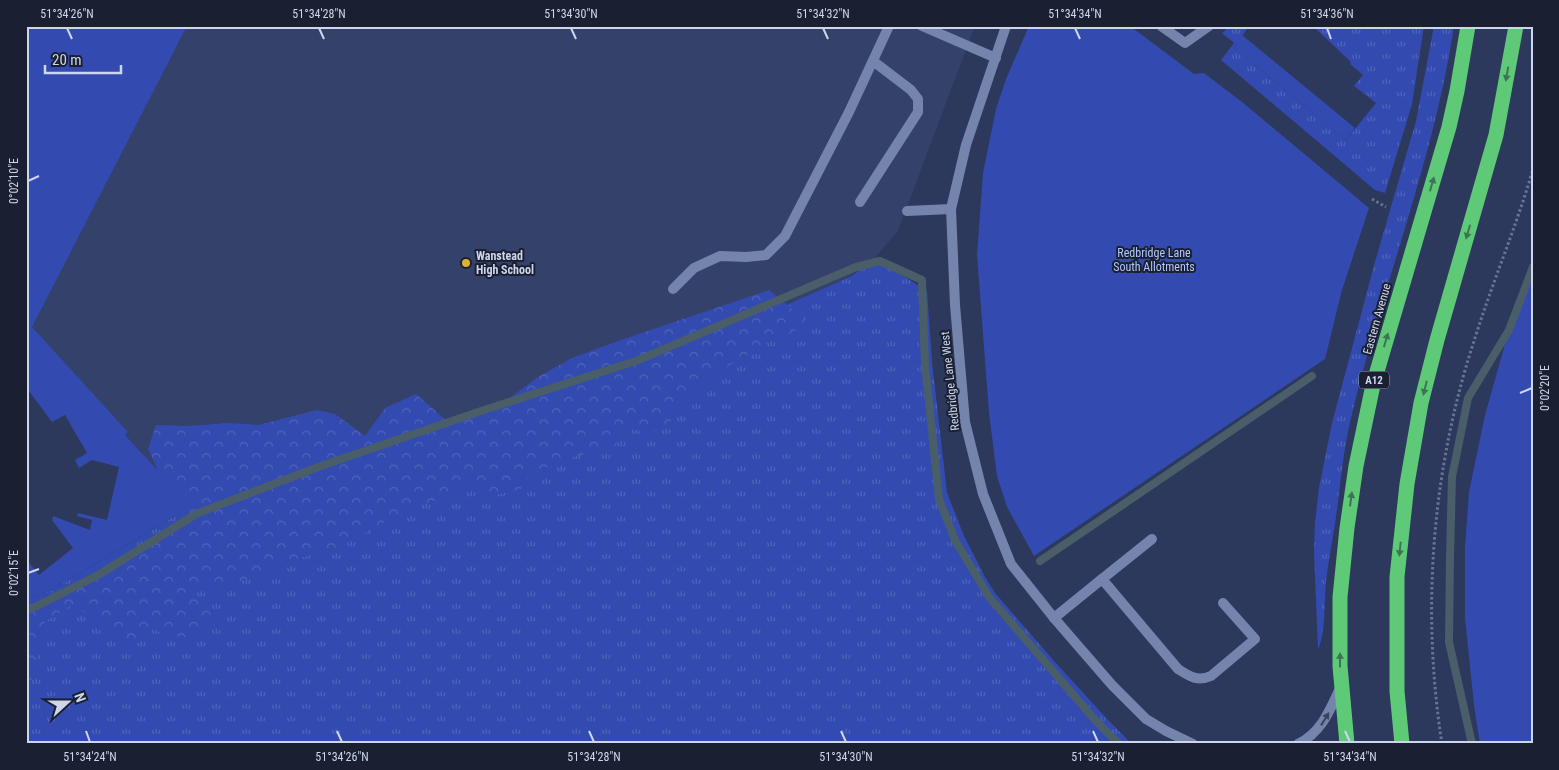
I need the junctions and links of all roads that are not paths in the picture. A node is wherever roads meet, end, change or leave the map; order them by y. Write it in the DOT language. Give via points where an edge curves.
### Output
graph roads {
  1 [pos="889,26"];
  2 [pos="922,26"];
  3 [pos="1006,26"];
  4 [pos="1161,26"];
  5 [pos="1209,26"];
  6 [pos="1468,26"];
  7 [pos="1516,26"];
  8 [pos="996,58"];
  9 [pos="873,61"];
  10 [pos="860,202"];
  11 [pos="951,209"];
  12 [pos="907,211"];
  13 [pos="673,289"];
  14 [pos="1152,539"];
  15 [pos="1102,579"];
  16 [pos="1223,603"];
  17 [pos="1054,618"];
  18 [pos="1341,686"];
  19 [pos="1188,743"];
  20 [pos="1298,744"];
  21 [pos="1347,744"];
  22 [pos="1402,744"];
  1 -- 9 [label="street"];
  2 -- 8 [label="street"];
  3 -- 8 [label="street, Redbridge Lane West"];
  4 -- 5 [label="street" via="1185,43"];
  18 -- 6 [label="highway, Eastern Avenue / A12, one-way" via="1340,597 1356,466 1373,385 1449,126"];
  7 -- 22 [label="highway, one-way" via="1496,135 1437,340 1406,484 1397,578 1397,691"];
  8 -- 11 [label="street, Redbridge Lane West" via="966,145"];
  9 -- 10 [label="street" via="911,90 918,99 918,112"];
  9 -- 13 [label="street" via="785,236 766,255 720,256 702,264"];
  11 -- 12 [label="street"];
  11 -- 17 [label="street, Redbridge Lane West" via="954,305 965,422 982,494 1011,564"];
  14 -- 15 [label="street"];
  15 -- 16 [label="street" via="1178,669 1194,678 1210,676 1255,639"];
  15 -- 17 [label="street"];
  17 -- 19 [label="street, Redbridge Lane West" via="1146,720"];
  20 -- 18 [label="street, one-way" via="1317,731"];
  18 -- 21 [label="highway, Eastern Avenue / A12"];
}
